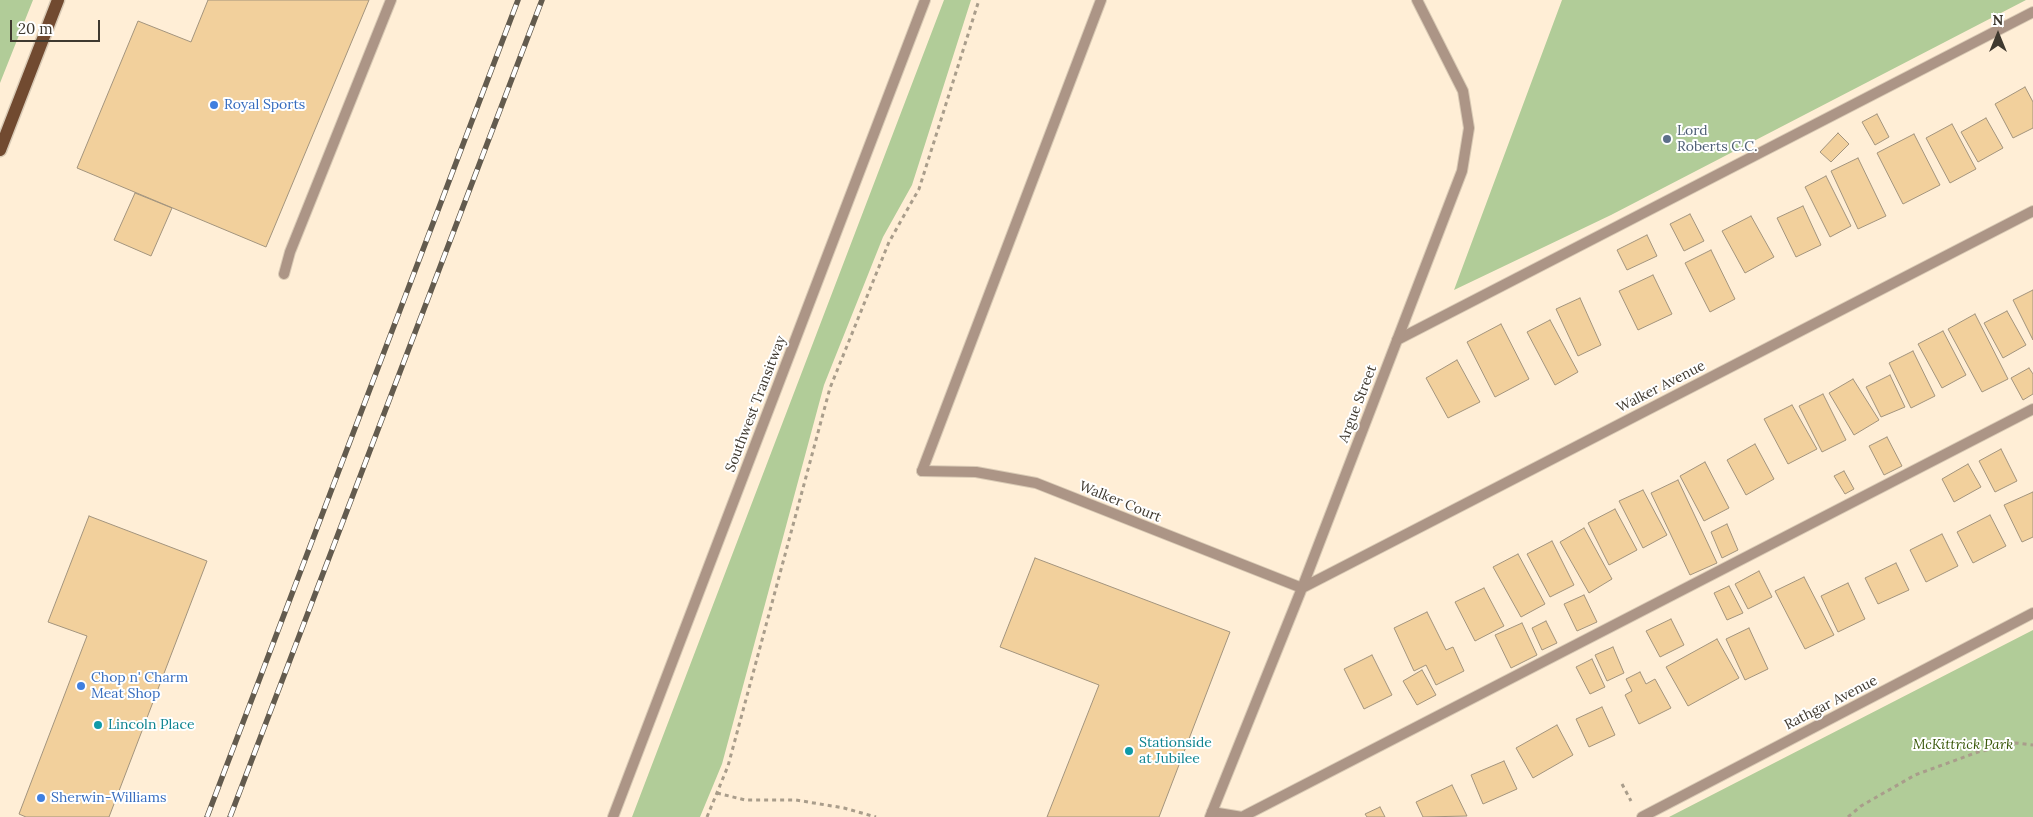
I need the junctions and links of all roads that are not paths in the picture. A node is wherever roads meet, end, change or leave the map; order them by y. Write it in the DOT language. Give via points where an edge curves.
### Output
graph roads {
  1 [pos="58,0"];
  2 [pos="391,0"];
  3 [pos="924,0"];
  4 [pos="1101,0"];
  5 [pos="1417,0"];
  6 [pos="2033,12"];
  7 [pos="0,150"];
  8 [pos="2033,211"];
  9 [pos="284,274"];
  10 [pos="1397,340"];
  11 [pos="2033,409"];
  12 [pos="1302,588"];
  13 [pos="2033,613"];
  14 [pos="1211,815"];
  15 [pos="613,817"];
  16 [pos="1642,817"];
  1 -- 7 [label="main road"];
  2 -- 9 [label="street"];
  3 -- 15 [label="street, Southwest Transitway"];
  4 -- 12 [label="street, Walker Court" via="922,471 976,472 1036,483"];
  5 -- 10 [label="street, Argue Street" via="1464,91 1469,128 1462,171"];
  6 -- 10 [label="street"];
  8 -- 12 [label="street, Walker Avenue"];
  10 -- 12 [label="street, Argue Street"];
  11 -- 14 [label="street" via="1242,817"];
  12 -- 14 [label="street, Argue Street"];
  13 -- 16 [label="street, Rathgar Avenue"];
}
